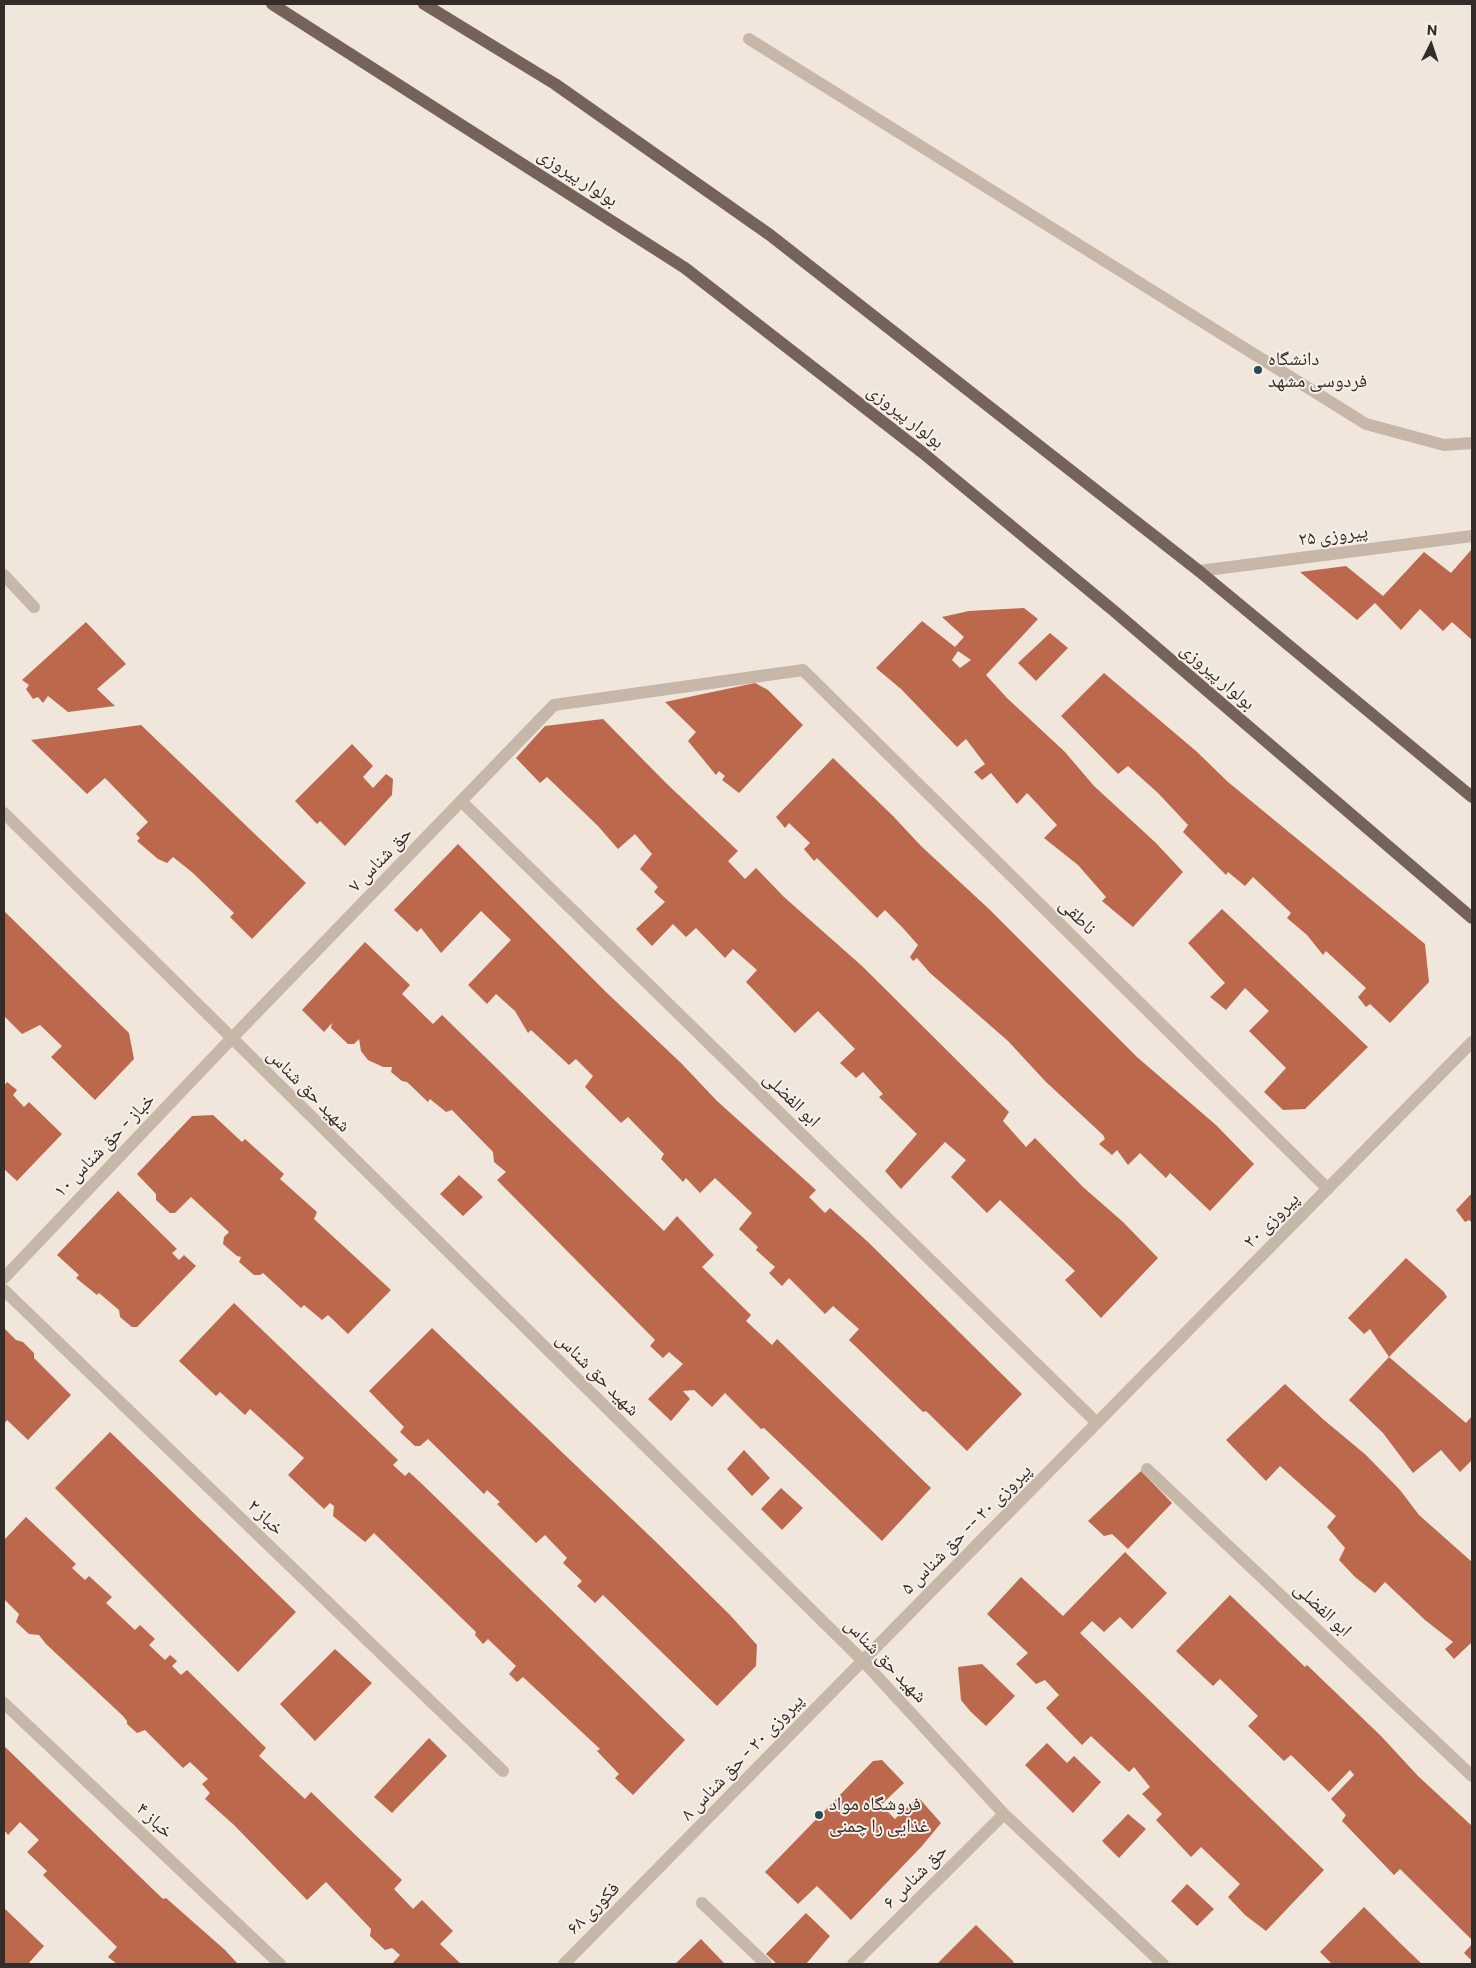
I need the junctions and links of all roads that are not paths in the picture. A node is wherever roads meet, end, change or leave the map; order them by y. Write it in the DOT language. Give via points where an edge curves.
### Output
graph roads {
  1 [pos="272,4"];
  2 [pos="424,4"];
  3 [pos="749,38"];
  4 [pos="1472,443"];
  5 [pos="1472,536"];
  6 [pos="1199,571"];
  7 [pos="4,576"];
  8 [pos="34,607"];
  9 [pos="554,704"];
  10 [pos="1472,797"];
  11 [pos="462,802"];
  12 [pos="4,813"];
  13 [pos="1472,918"];
  14 [pos="231,1039"];
  15 [pos="1472,1042"];
  16 [pos="1328,1189"];
  17 [pos="4,1278"];
  18 [pos="4,1290"];
  19 [pos="1097,1423"];
  20 [pos="1147,1469"];
  21 [pos="863,1661"];
  22 [pos="4,1702"];
  23 [pos="503,1771"];
  24 [pos="1472,1776"];
  25 [pos="1004,1814"];
  26 [pos="648,1879"];
  27 [pos="702,1903"];
  28 [pos="280,1964"];
  29 [pos="564,1964"];
  30 [pos="766,1964"];
  31 [pos="853,1964"];
  32 [pos="1163,1964"];
  1 -- 13 [label="main road, بولوار پیروزی" via="686,268 923,453 1114,611"];
  2 -- 6 [label="main road" via="555,84 770,235"];
  3 -- 4 [label="street" via="1366,424 1444,445"];
  5 -- 6 [label="street, پیروزی ۲۵"];
  6 -- 10 [label="main road"];
  7 -- 8 [label="street"];
  9 -- 11 [label="street, حق شناس ۷"];
  9 -- 16 [label="street, ناطقی" via="803,670"];
  11 -- 14 [label="street, حق شناس ۷"];
  11 -- 19 [label="street, ابو الفضلی"];
  12 -- 14 [label="street, شهید حق شناس"];
  14 -- 17 [label="street, خباز - حق شناس ۱۰"];
  14 -- 21 [label="street, شهید حق شناس"];
  15 -- 16 [label="street, پیروزی ۲۰"];
  16 -- 19 [label="street, پیروزی ۲۰"];
  18 -- 23 [label="street, خباز ۲"];
  19 -- 21 [label="street, پیروزی ۲۰ -- حق شناس ۵"];
  20 -- 24 [label="street, ابو الفضلی"];
  21 -- 25 [label="street, شهید حق شناس"];
  21 -- 26 [label="street, پیروزی ۲۰ - حق شناس ۸"];
  22 -- 28 [label="street, خباز ۴"];
  25 -- 31 [label="street, حق شناس ۶"];
  25 -- 32 [label="street, شهید حق شناس"];
  26 -- 29 [label="street, فکوری ۶۸"];
  27 -- 30 [label="street"];
}
